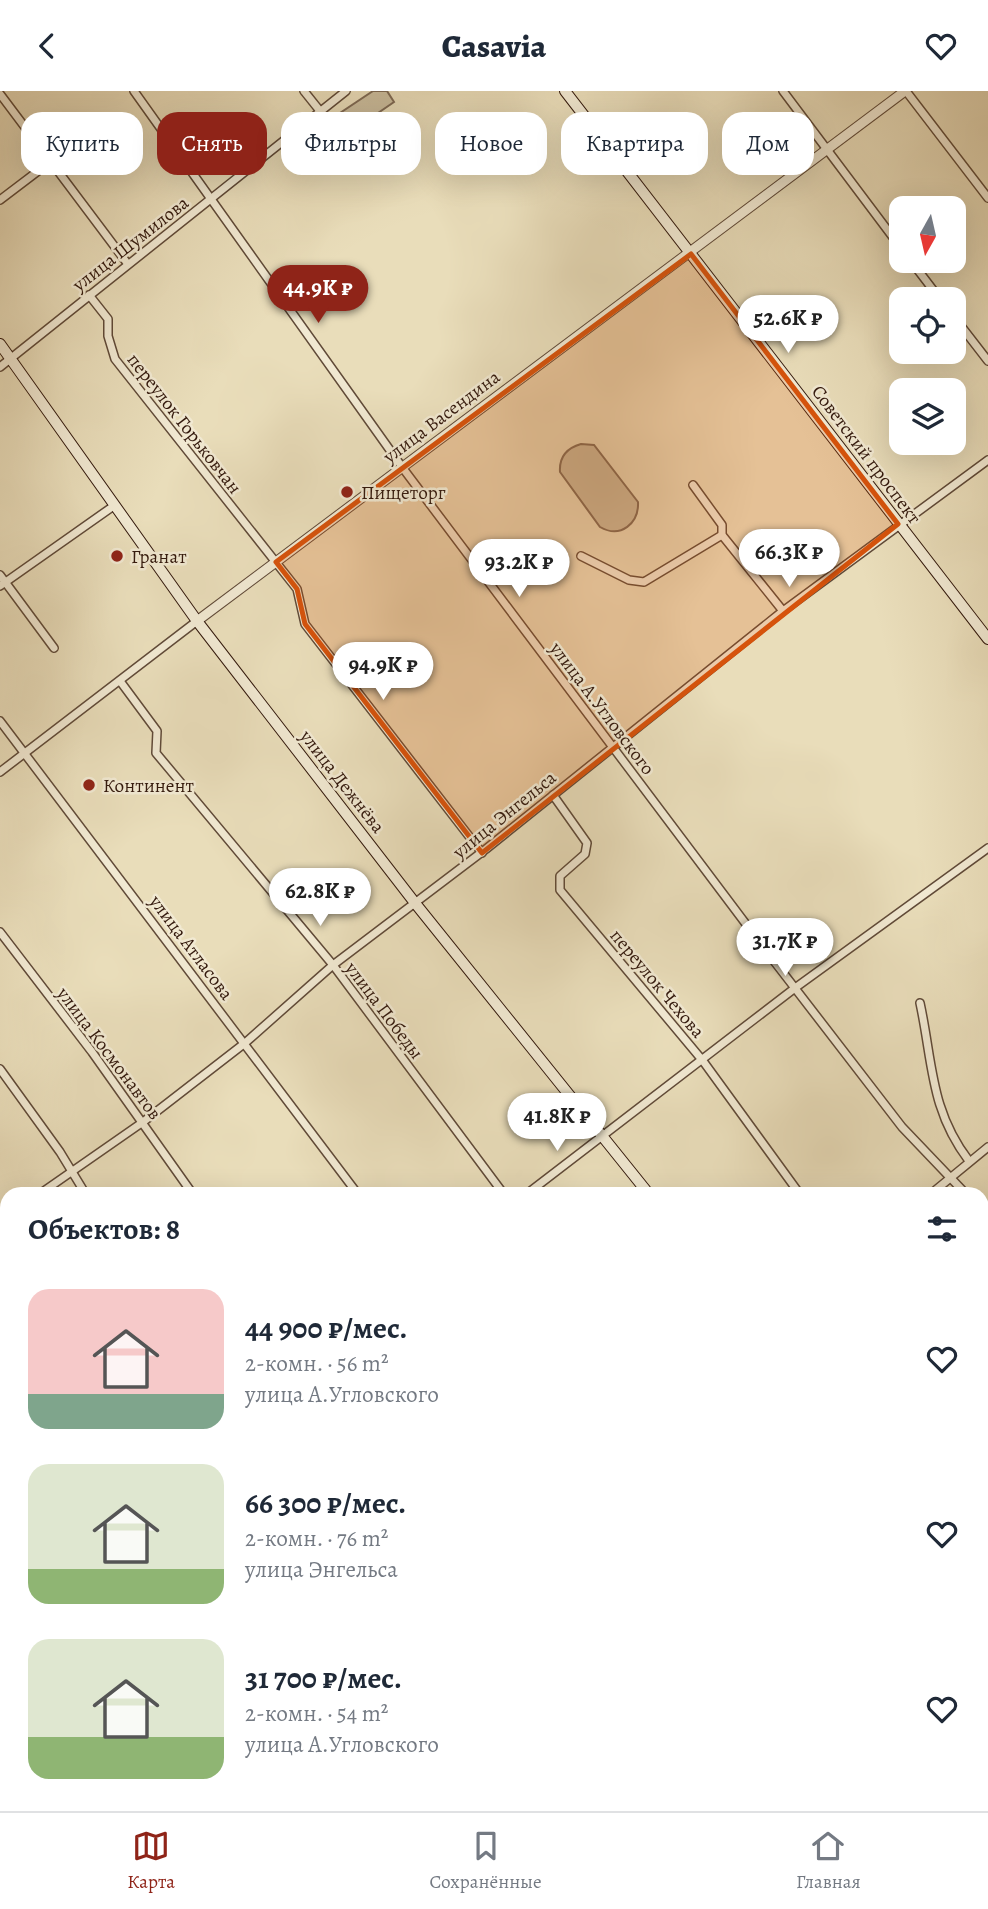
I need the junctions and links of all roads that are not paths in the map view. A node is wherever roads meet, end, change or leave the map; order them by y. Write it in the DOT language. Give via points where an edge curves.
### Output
graph roads {
  1 [pos="134,91"];
  2 [pos="304,91"];
  3 [pos="346,91"];
  4 [pos="565,91"];
  5 [pos="783,91"];
  6 [pos="906,91"];
  7 [pos="0,94"];
  8 [pos="320,111"];
  9 [pos="21,123"];
  10 [pos="826,150"];
  11 [pos="33,175"];
  12 [pos="60,175"];
  13 [pos="213,198"];
  14 [pos="988,198"];
  15 [pos="0,200"];
  16 [pos="889,232"];
  17 [pos="691,254"];
  18 [pos="127,263"];
  19 [pos="920,273"];
  20 [pos="931,287"];
  21 [pos="89,295"];
  22 [pos="966,333"];
  23 [pos="0,344"];
  24 [pos="10,359"];
  25 [pos="988,361"];
  26 [pos="0,367"];
  27 [pos="988,460"];
  28 [pos="402,467"];
  29 [pos="693,485"];
  30 [pos="115,505"];
  31 [pos="898,524"];
  32 [pos="722,535"];
  33 [pos="581,556"];
  34 [pos="276,562"];
  35 [pos="2,581"];
  36 [pos="783,611"];
  37 [pos="197,621"];
  38 [pos="988,639"];
  39 [pos="54,648"];
  40 [pos="120,681"];
  41 [pos="0,721"];
  42 [pos="613,748"];
  43 [pos="24,753"];
  44 [pos="0,772"];
  45 [pos="553,795"];
  46 [pos="988,848"];
  47 [pos="482,853"];
  48 [pos="415,903"];
  49 [pos="0,932"];
  50 [pos="333,965"];
  51 [pos="795,988"];
  52 [pos="920,1003"];
  53 [pos="245,1043"];
  54 [pos="703,1061"];
  55 [pos="0,1069"];
  56 [pos="143,1122"];
  57 [pos="603,1135"];
  58 [pos="988,1147"];
  59 [pos="970,1161"];
  60 [pos="71,1173"];
  61 [pos="951,1178"];
  62 [pos="50,1187"];
  63 [pos="81,1187"];
  64 [pos="188,1187"];
  65 [pos="353,1187"];
  66 [pos="499,1187"];
  67 [pos="536,1187"];
  68 [pos="643,1187"];
  69 [pos="795,1187"];
  70 [pos="940,1187"];
  71 [pos="959,1187"];
  1 -- 13 [label="street, улица А.Угловского"];
  2 -- 8 [label="street"];
  3 -- 8 [label="street, улица Шумилова"];
  4 -- 17 [label="main road, Советский проспект"];
  5 -- 10 [label="street"];
  6 -- 10 [label="street, улица Васендина"];
  6 -- 14 [label="street"];
  7 -- 9 [label="street"];
  8 -- 13 [label="street, улица Шумилова"];
  10 -- 16 [label="street"];
  10 -- 17 [label="street, улица Васендина"];
  11 -- 15 [label="street"];
  12 -- 18 [label="street"];
  13 -- 18 [label="street, улица Шумилова"];
  13 -- 28 [label="street, улица А.Угловского"];
  17 -- 28 [label="street, улица Васендина"];
  17 -- 31 [label="main road, Советский проспект"];
  18 -- 21 [label="street, улица Шумилова"];
  19 -- 20 [label="street"];
  21 -- 24 [label="street, улица Шумилова"];
  21 -- 34 [label="street, переулок Горьковчан" via="108,319 116,359"];
  22 -- 25 [label="street"];
  23 -- 24 [label="main road, улица Дежнёва"];
  24 -- 26 [label="street, улица Шумилова"];
  24 -- 30 [label="main road, улица Дежнёва"];
  27 -- 31 [label="street, улица Энгельса"];
  28 -- 34 [label="street, улица Васендина"];
  28 -- 42 [label="street, улица А.Угловского"];
  29 -- 32 [label="street" via="722,525"];
  30 -- 35 [label="street"];
  30 -- 37 [label="main road, улица Дежнёва"];
  31 -- 36 [label="street, улица Энгельса"];
  31 -- 38 [label="main road, Советский проспект"];
  32 -- 33 [label="street" via="643,582 629,580"];
  32 -- 36 [label="street"];
  34 -- 37 [label="street, улица Васендина"];
  34 -- 47 [label="street" via="297,589 305,624"];
  35 -- 39 [label="street"];
  36 -- 42 [label="street, улица Энгельса"];
  37 -- 40 [label="street, улица Васендина"];
  37 -- 48 [label="main road, улица Дежнёва"];
  40 -- 43 [label="street, улица Васендина"];
  40 -- 50 [label="street, улица Победы" via="157,731 156,753"];
  41 -- 43 [label="street, улица Атласова"];
  42 -- 45 [label="street, улица Энгельса"];
  42 -- 51 [label="street, улица А.Угловского"];
  43 -- 44 [label="street, улица Васендина"];
  43 -- 53 [label="street, улица Атласова"];
  45 -- 47 [label="street, улица Энгельса"];
  45 -- 54 [label="street, переулок Чехова" via="587,843 585,854 561,876 560,890"];
  46 -- 51 [label="street"];
  47 -- 48 [label="street, улица Энгельса"];
  48 -- 50 [label="street, улица Энгельса"];
  48 -- 57 [label="main road, улица Дежнёва"];
  49 -- 56 [label="street, улица Космонавтов"];
  50 -- 53 [label="street, улица Энгельса"];
  50 -- 66 [label="street, улица Победы"];
  51 -- 54 [label="street"];
  51 -- 61 [label="street, улица А.Угловского" via="902,1127"];
  52 -- 59 [label="street" via="940,1111 948,1132"];
  53 -- 56 [label="street, улица Энгельса"];
  53 -- 65 [label="street, улица Атласова"];
  54 -- 57 [label="street"];
  54 -- 69 [label="street, переулок Чехова"];
  55 -- 60 [label="street"];
  56 -- 60 [label="street, улица Энгельса"];
  56 -- 64 [label="street, улица Космонавтов"];
  57 -- 67 [label="street"];
  57 -- 68 [label="main road, улица Дежнёва"];
  58 -- 59 [label="street"];
  59 -- 61 [label="street"];
  60 -- 62 [label="street, улица Энгельса"];
  60 -- 63 [label="street"];
  61 -- 70 [label="street"];
  61 -- 71 [label="street, улица А.Угловского"];
}
